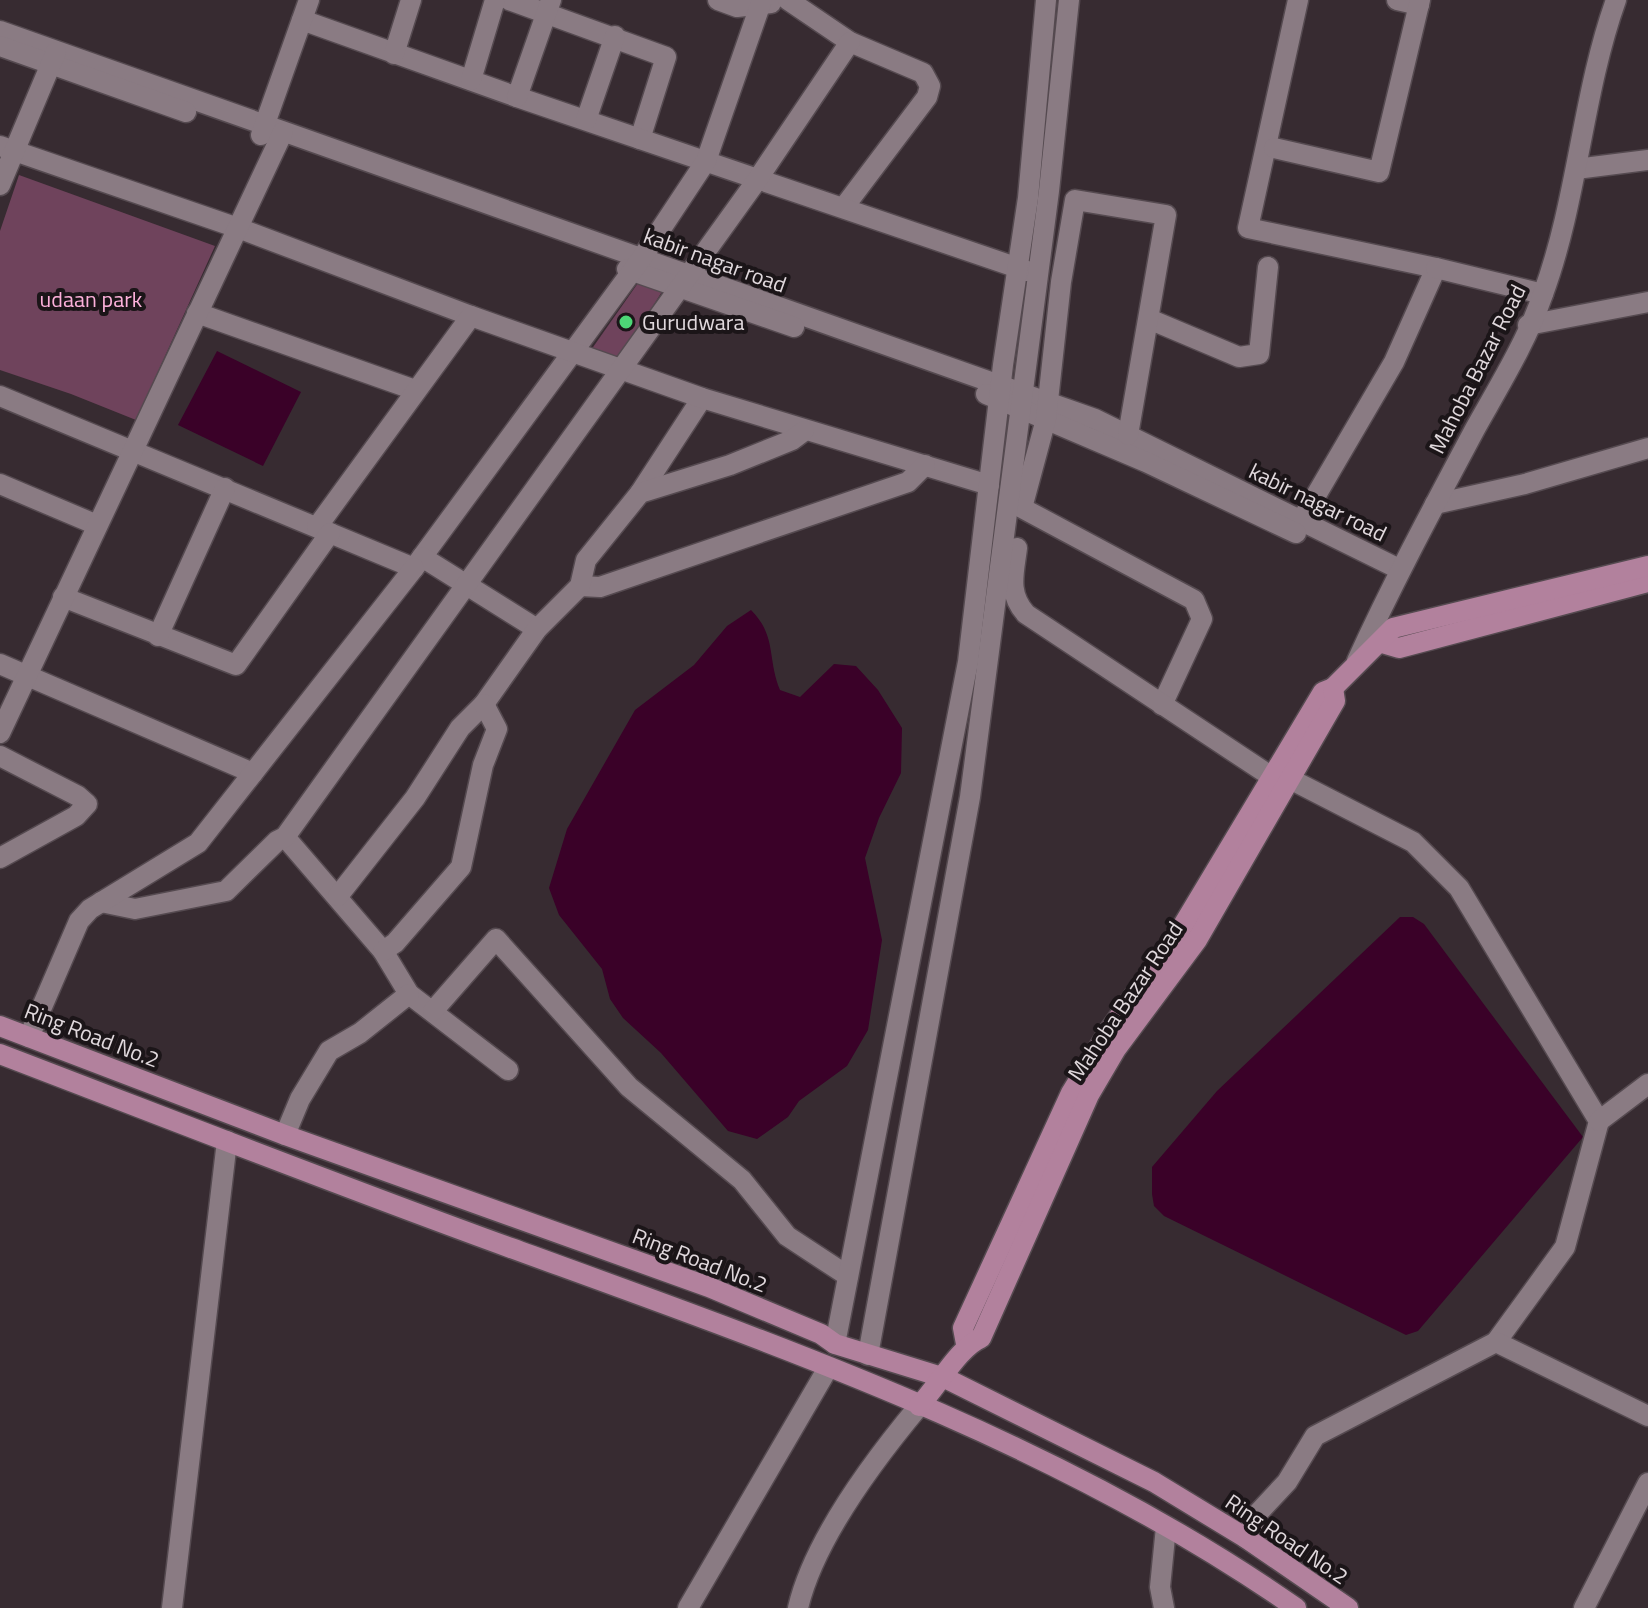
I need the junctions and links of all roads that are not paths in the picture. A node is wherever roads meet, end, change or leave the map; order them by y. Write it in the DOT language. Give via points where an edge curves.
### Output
graph roads {
  1 [pos="411,0"];
  2 [pos="495,0"];
  3 [pos="509,0"];
  4 [pos="718,0"];
  5 [pos="788,0"];
  6 [pos="1046,0"];
  7 [pos="1069,0"];
  8 [pos="1298,0"];
  9 [pos="1397,0"];
  10 [pos="1616,0"];
  11 [pos="767,2"];
  12 [pos="1419,2"];
  13 [pos="550,6"];
  14 [pos="306,10"];
  15 [pos="0,31"];
  16 [pos="615,36"];
  17 [pos="850,42"];
  18 [pos="0,46"];
  19 [pos="394,54"];
  20 [pos="54,58"];
  21 [pos="471,80"];
  22 [pos="517,97"];
  23 [pos="586,120"];
  24 [pos="271,135"];
  25 [pos="640,139"];
  26 [pos="1274,148"];
  27 [pos="8,149"];
  28 [pos="1648,160"];
  29 [pos="706,161"];
  30 [pos="1576,169"];
  31 [pos="757,180"];
  32 [pos="0,185"];
  33 [pos="844,207"];
  34 [pos="238,228"];
  35 [pos="636,264"];
  36 [pos="1018,267"];
  37 [pos="1268,267"];
  38 [pos="1436,268"];
  39 [pos="1039,275"];
  40 [pos="682,281"];
  41 [pos="1061,282"];
  42 [pos="1543,294"];
  43 [pos="1648,302"];
  44 [pos="197,313"];
  45 [pos="471,316"];
  46 [pos="1149,319"];
  47 [pos="1528,325"];
  48 [pos="573,351"];
  49 [pos="621,369"];
  50 [pos="415,390"];
  51 [pos="1000,392"];
  52 [pos="0,396"];
  53 [pos="702,398"];
  54 [pos="1023,401"];
  55 [pos="1047,411"];
  56 [pos="804,431"];
  57 [pos="1128,435"];
  58 [pos="133,448"];
  59 [pos="1648,448"];
  60 [pos="925,465"];
  61 [pos="0,484"];
  62 [pos="989,485"];
  63 [pos="225,488"];
  64 [pos="640,493"];
  65 [pos="1435,504"];
  66 [pos="1022,508"];
  67 [pos="1301,521"];
  68 [pos="97,525"];
  69 [pos="324,530"];
  70 [pos="418,563"];
  71 [pos="1648,566"];
  72 [pos="1396,575"];
  73 [pos="1648,582"];
  74 [pos="466,584"];
  75 [pos="580,586"];
  76 [pos="63,597"];
  77 [pos="537,629"];
  78 [pos="158,636"];
  79 [pos="1382,643"];
  80 [pos="1357,661"];
  81 [pos="0,664"];
  82 [pos="27,675"];
  83 [pos="484,704"];
  84 [pos="1162,705"];
  85 [pos="0,733"];
  86 [pos="0,756"];
  87 [pos="253,773"];
  88 [pos="1282,779"];
  89 [pos="285,837"];
  90 [pos="0,858"];
  91 [pos="338,896"];
  92 [pos="101,902"];
  93 [pos="383,951"];
  94 [pos="409,994"];
  95 [pos="433,1011"];
  96 [pos="0,1026"];
  97 [pos="29,1037"];
  98 [pos="0,1054"];
  99 [pos="508,1070"];
  100 [pos="1648,1084"];
  101 [pos="1599,1121"];
  102 [pos="285,1135"];
  103 [pos="227,1141"];
  104 [pos="848,1276"];
  105 [pos="1496,1342"];
  106 [pos="835,1344"];
  107 [pos="868,1355"];
  108 [pos="828,1368"];
  109 [pos="945,1378"];
  110 [pos="919,1406"];
  111 [pos="1648,1416"];
  112 [pos="1648,1483"];
  113 [pos="1166,1527"];
  114 [pos="1246,1538"];
  115 [pos="172,1608"];
  116 [pos="688,1608"];
  117 [pos="798,1608"];
  118 [pos="1164,1608"];
  119 [pos="1296,1608"];
  120 [pos="1348,1608"];
  121 [pos="1584,1608"];
  1 -- 19 [label="street"];
  2 -- 21 [label="street"];
  3 -- 13 [label="street"];
  4 -- 11 [label="street" via="737,7"];
  5 -- 17 [label="street"];
  6 -- 36 [label="street"];
  7 -- 39 [label="street"];
  8 -- 38 [label="street" via="1248,228"];
  9 -- 12 [label="street"];
  10 -- 30 [label="street, Mahoba Bazar Road"];
  11 -- 29 [label="street"];
  12 -- 26 [label="street" via="1379,172"];
  13 -- 16 [label="street"];
  13 -- 22 [label="street"];
  14 -- 19 [label="street"];
  14 -- 24 [label="street"];
  15 -- 20 [label="street, kabir nagar road"];
  16 -- 23 [label="street"];
  16 -- 25 [label="street" via="666,57"];
  17 -- 31 [label="street"];
  17 -- 33 [label="street" via="923,73 930,86"];
  18 -- 20 [label="street"];
  19 -- 21 [label="street"];
  20 -- 24 [label="street, kabir nagar road"];
  20 -- 27 [label="street"];
  21 -- 22 [label="street"];
  22 -- 23 [label="street"];
  23 -- 25 [label="street"];
  24 -- 34 [label="street"];
  24 -- 35 [label="street, kabir nagar road"];
  25 -- 29 [label="street"];
  27 -- 32 [label="street"];
  27 -- 34 [label="street"];
  28 -- 30 [label="street"];
  29 -- 31 [label="street"];
  29 -- 35 [label="street"];
  30 -- 42 [label="street, Mahoba Bazar Road"];
  31 -- 33 [label="street"];
  31 -- 40 [label="street"];
  33 -- 36 [label="street"];
  34 -- 44 [label="street"];
  34 -- 45 [label="street"];
  35 -- 40 [label="street, kabir nagar road"];
  35 -- 48 [label="street"];
  36 -- 39 [label="street"];
  36 -- 51 [label="street"];
  37 -- 46 [label="street" via="1259,354 1239,357"];
  38 -- 42 [label="street"];
  38 -- 67 [label="street" via="1394,362"];
  39 -- 41 [label="street"];
  39 -- 54 [label="street"];
  40 -- 49 [label="street"];
  40 -- 51 [label="street, kabir nagar road"];
  41 -- 46 [label="street" via="1075,200 1166,215"];
  41 -- 55 [label="street"];
  42 -- 47 [label="street, Mahoba Bazar Road"];
  43 -- 47 [label="street"];
  44 -- 50 [label="street"];
  44 -- 58 [label="street"];
  45 -- 48 [label="street"];
  45 -- 50 [label="street"];
  46 -- 57 [label="street"];
  47 -- 65 [label="street, Mahoba Bazar Road"];
  48 -- 49 [label="street"];
  48 -- 70 [label="street"];
  49 -- 53 [label="street"];
  49 -- 74 [label="street"];
  50 -- 69 [label="street"];
  51 -- 54 [label="street, kabir nagar road"];
  51 -- 62 [label="street"];
  52 -- 58 [label="street"];
  53 -- 56 [label="street"];
  53 -- 64 [label="street"];
  54 -- 55 [label="street, kabir nagar road"];
  54 -- 107 [label="street" via="970,797"];
  55 -- 57 [label="street, kabir nagar road" via="1095,419"];
  55 -- 66 [label="street"];
  55 -- 72 [label="street" via="1146,462"];
  56 -- 60 [label="street"];
  56 -- 64 [label="street" via="730,465"];
  57 -- 67 [label="street, kabir nagar road"];
  58 -- 63 [label="street"];
  58 -- 68 [label="street"];
  59 -- 65 [label="street"];
  60 -- 62 [label="street"];
  60 -- 75 [label="street" via="908,482 600,587"];
  61 -- 68 [label="street"];
  62 -- 104 [label="street" via="968,662"];
  63 -- 69 [label="street"];
  63 -- 78 [label="street"];
  64 -- 75 [label="street" via="586,560"];
  65 -- 72 [label="street, Mahoba Bazar Road"];
  66 -- 84 [label="street" via="1015,602"];
  66 -- 84 [label="street" via="1194,600 1202,619"];
  67 -- 72 [label="street, kabir nagar road"];
  68 -- 76 [label="street"];
  69 -- 70 [label="street"];
  69 -- 78 [label="street" via="236,665"];
  70 -- 74 [label="street"];
  70 -- 87 [label="street"];
  71 -- 79 [label="main road" via="1393,628"];
  72 -- 80 [label="street, Mahoba Bazar Road"];
  73 -- 79 [label="main road" via="1399,648"];
  74 -- 77 [label="street"];
  74 -- 89 [label="street"];
  75 -- 77 [label="street"];
  76 -- 78 [label="street"];
  76 -- 82 [label="street"];
  77 -- 83 [label="street"];
  79 -- 80 [label="main road"];
  80 -- 88 [label="main road, Mahoba Bazar Road" via="1333,688 1335,701"];
  81 -- 82 [label="street"];
  82 -- 85 [label="street"];
  82 -- 87 [label="street"];
  83 -- 91 [label="street" via="460,728 415,798"];
  83 -- 93 [label="street" via="497,729 483,765 461,867"];
  84 -- 88 [label="street"];
  86 -- 90 [label="street" via="87,804 76,816"];
  87 -- 92 [label="street" via="198,843"];
  88 -- 101 [label="street" via="1413,842 1459,888"];
  88 -- 109 [label="main road, Mahoba Bazar Road" via="1197,940 1128,1019 981,1338 966,1344"];
  89 -- 91 [label="street"];
  89 -- 92 [label="street" via="226,891 135,909"];
  91 -- 93 [label="street"];
  92 -- 97 [label="street" via="79,921"];
  93 -- 94 [label="street"];
  94 -- 95 [label="street"];
  94 -- 102 [label="street" via="329,1051"];
  95 -- 99 [label="street"];
  95 -- 104 [label="street" via="496,939 629,1087 742,1180 787,1236"];
  96 -- 97 [label="main road, Ring Road No.2"];
  97 -- 102 [label="main road, Ring Road No.2"];
  98 -- 103 [label="main road"];
  100 -- 101 [label="street"];
  101 -- 105 [label="street" via="1565,1247"];
  102 -- 106 [label="main road, Ring Road No.2" via="709,1287"];
  103 -- 108 [label="main road"];
  103 -- 115 [label="street"];
  104 -- 106 [label="street"];
  105 -- 111 [label="street"];
  105 -- 114 [label="street" via="1315,1436"];
  106 -- 107 [label="main road, Ring Road No.2"];
  107 -- 109 [label="main road, Ring Road No.2"];
  108 -- 110 [label="main road"];
  108 -- 116 [label="street"];
  109 -- 110 [label="main road, Mahoba Bazar Road"];
  109 -- 114 [label="main road, Ring Road No.2" via="1154,1482"];
  110 -- 113 [label="main road" via="1039,1458"];
  110 -- 117 [label="street" via="832,1528"];
  112 -- 121 [label="street"];
  113 -- 118 [label="street" via="1160,1587"];
  113 -- 119 [label="main road"];
  114 -- 120 [label="main road, Ring Road No.2"];
}
